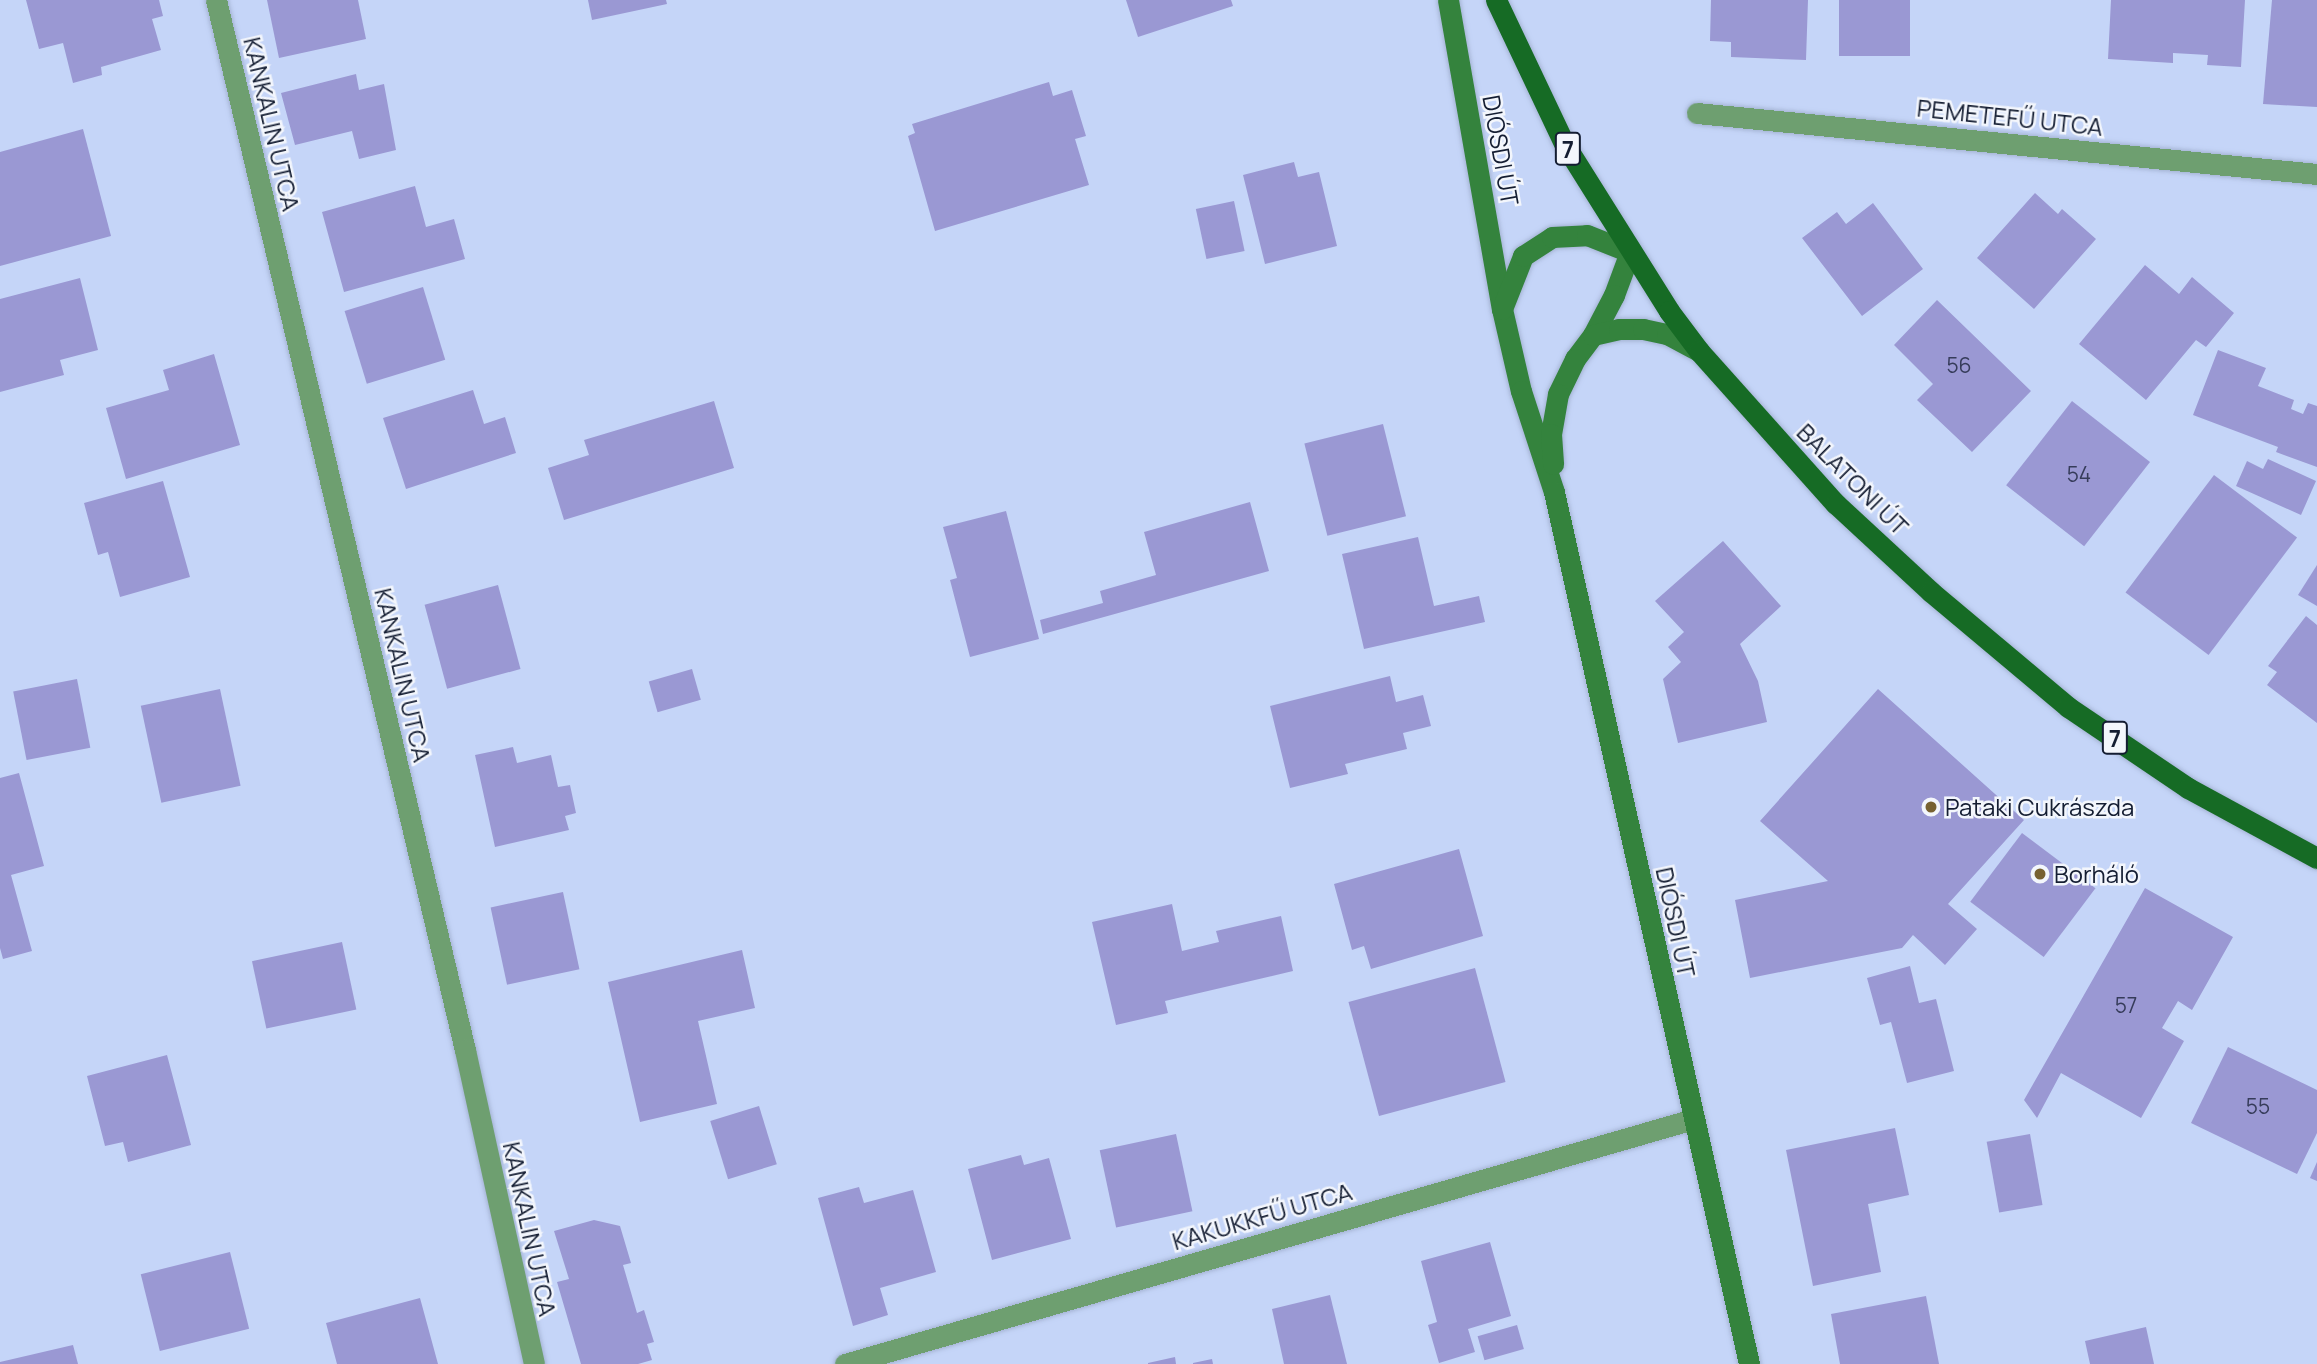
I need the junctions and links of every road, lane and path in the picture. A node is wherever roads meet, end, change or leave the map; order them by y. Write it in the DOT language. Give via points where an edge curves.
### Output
graph roads {
  1 [pos="216,0"];
  2 [pos="1448,0"];
  3 [pos="1496,0"];
  4 [pos="1697,113"];
  5 [pos="2317,174"];
  6 [pos="1630,252"];
  7 [pos="1502,309"];
  8 [pos="1592,335"];
  9 [pos="1699,351"];
  10 [pos="1554,492"];
  11 [pos="2317,858"];
  12 [pos="1693,1119"];
  13 [pos="534,1364"];
  14 [pos="845,1364"];
  15 [pos="1749,1364"];
  1 -- 13 [label="street, KANKALIN UTCA" via="465,1051"];
  2 -- 7 [label="main road, DIÓSDI ÚT"];
  3 -- 6 [label="main road, BALATONI ÚT / 7" via="1565,145"];
  4 -- 5 [label="street, PEMETEFŰ UTCA"];
  6 -- 7 [label="main road" via="1587,235 1552,237 1523,256"];
  6 -- 8 [label="main road, DIÓSDI ÚT"];
  6 -- 9 [label="main road, BALATONI ÚT / 7"];
  7 -- 10 [label="main road, DIÓSDI ÚT" via="1521,391"];
  8 -- 9 [label="main road" via="1619,328 1643,329 1667,334"];
  8 -- 10 [label="main road, DIÓSDI ÚT" via="1558,394 1551,434"];
  9 -- 11 [label="main road, BALATONI ÚT / 7" via="1836,504 1931,592 2068,707 2188,788"];
  10 -- 12 [label="main road, DIÓSDI ÚT"];
  12 -- 14 [label="street, KAKUKKFŰ UTCA"];
  12 -- 15 [label="main road, DIÓSDI ÚT"];
}
